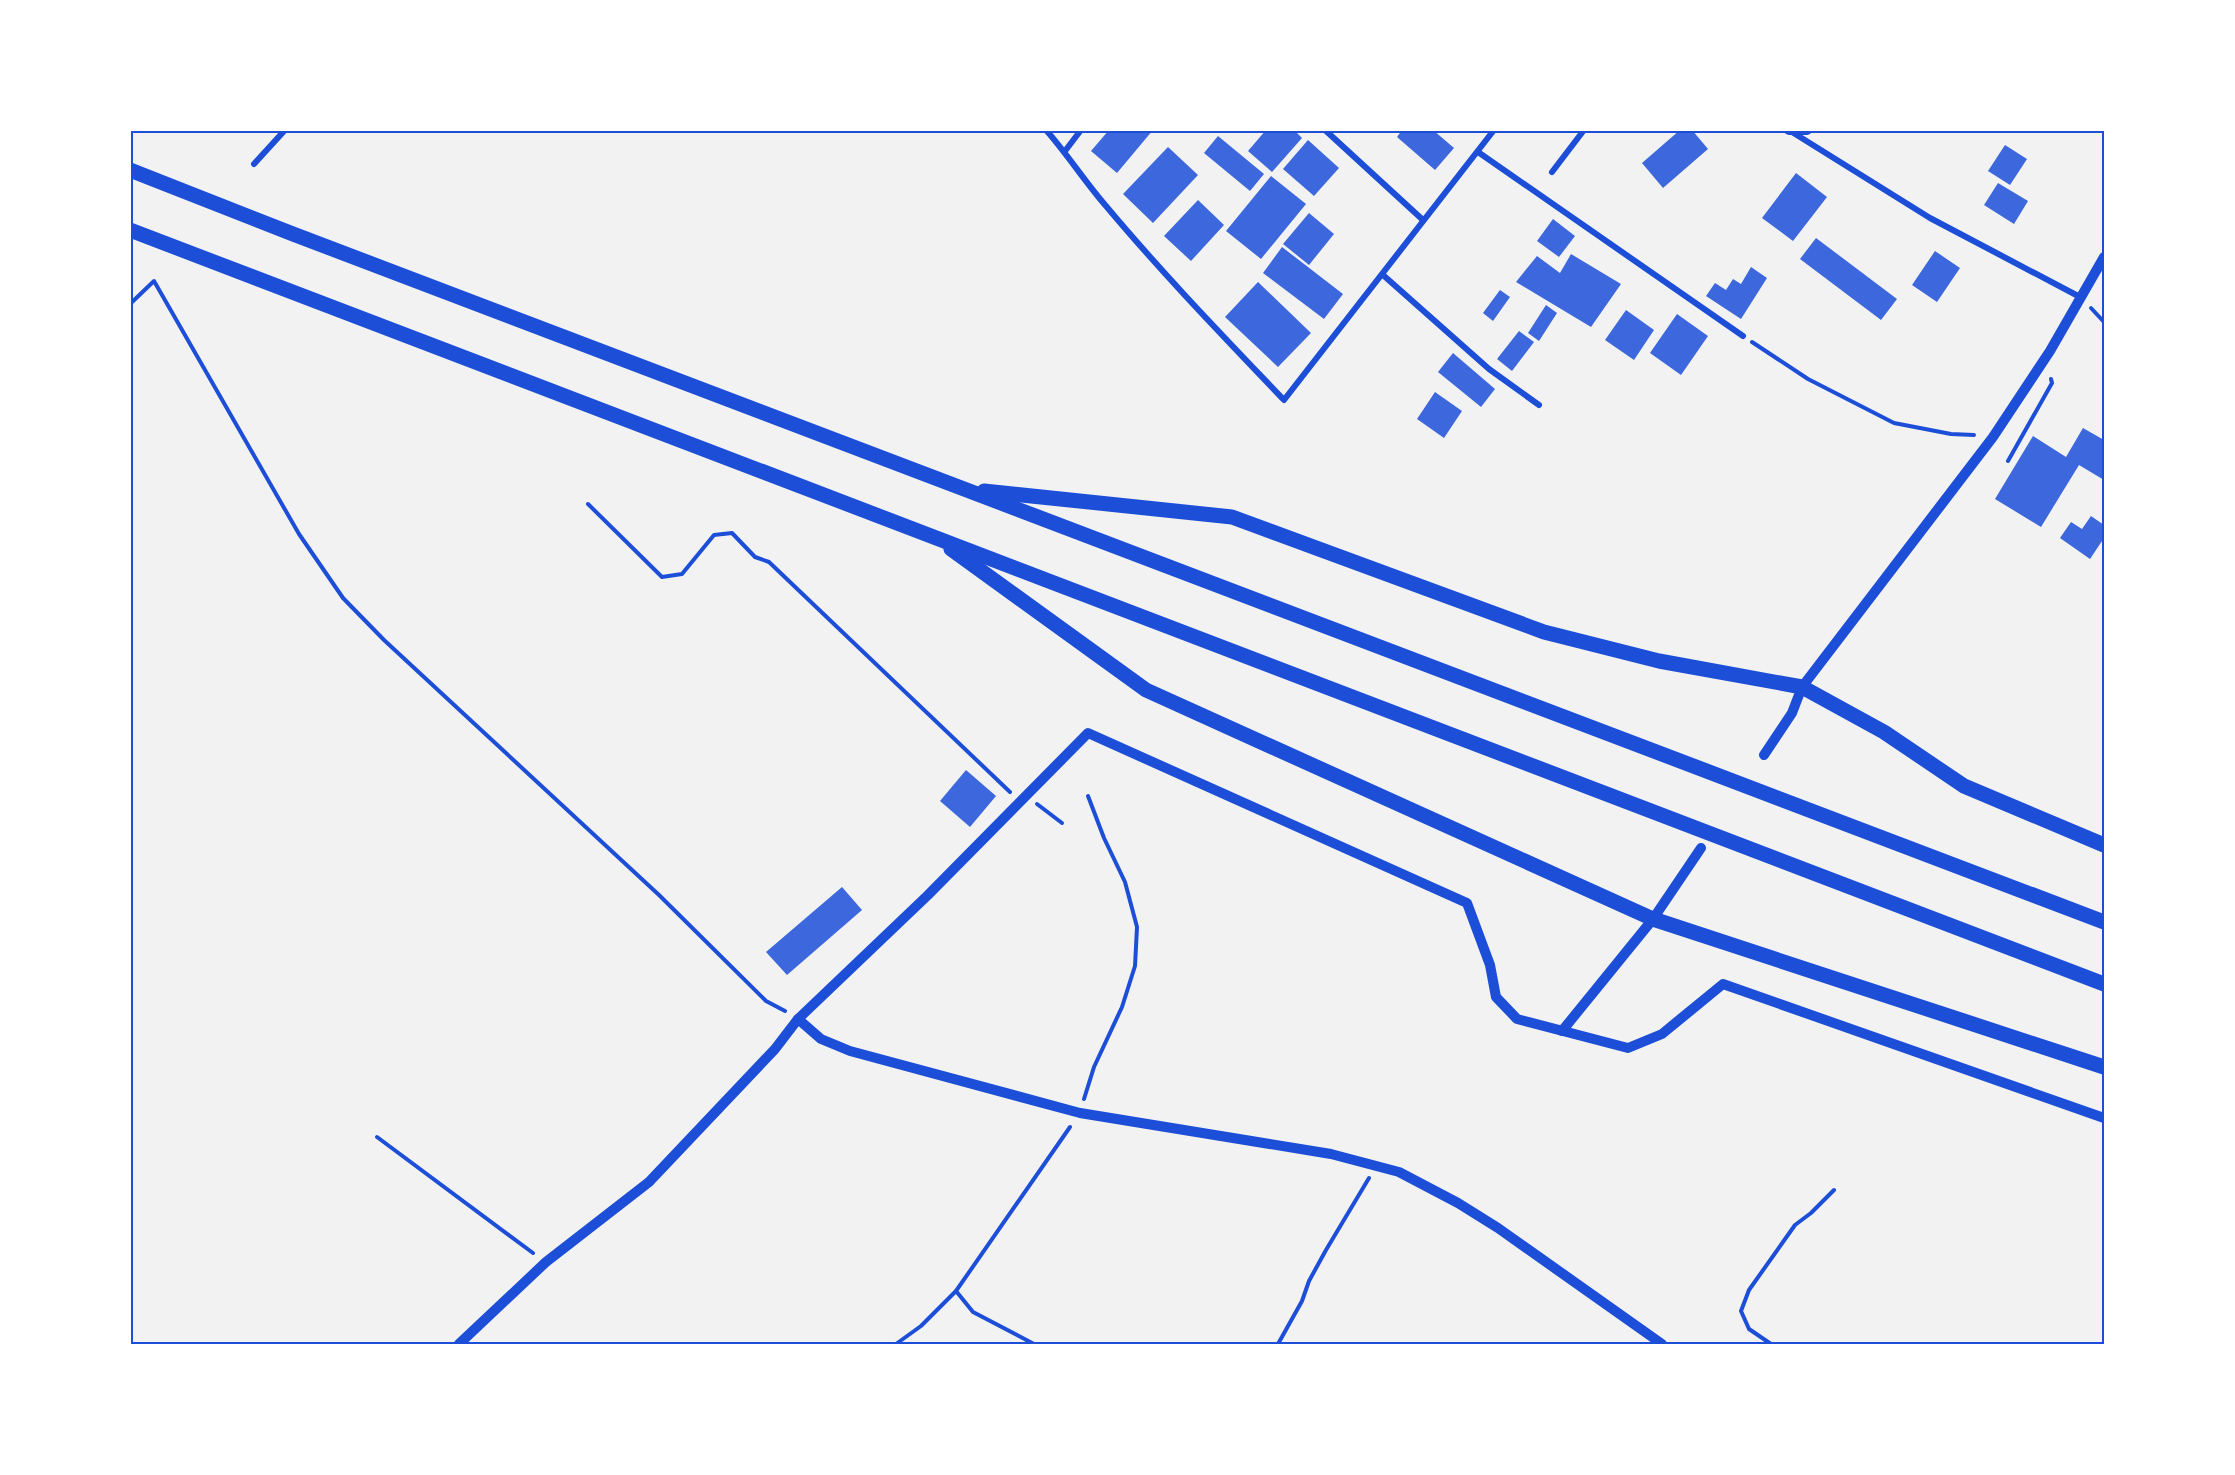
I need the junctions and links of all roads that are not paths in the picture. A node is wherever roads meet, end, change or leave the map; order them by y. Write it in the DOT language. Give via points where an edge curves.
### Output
graph roads {
  1 [pos="285,130"];
  2 [pos="1046,130"];
  3 [pos="1081,130"];
  4 [pos="1325,130"];
  5 [pos="1494,130"];
  6 [pos="1584,130"];
  7 [pos="1807,130"];
  8 [pos="1790,131"];
  9 [pos="1065,151"];
  10 [pos="1478,152"];
  11 [pos="254,164"];
  12 [pos="130,170"];
  13 [pos="1552,172"];
  14 [pos="1423,220"];
  15 [pos="130,230"];
  16 [pos="2104,257"];
  17 [pos="1383,275"];
  18 [pos="2080,297"];
  19 [pos="1743,336"];
  20 [pos="1539,405"];
  21 [pos="962,489"];
  22 [pos="934,537"];
  23 [pos="1802,687"];
  24 [pos="1764,755"];
  25 [pos="2104,845"];
  26 [pos="1701,848"];
  27 [pos="1653,919"];
  28 [pos="2104,922"];
  29 [pos="2104,984"];
  30 [pos="798,1019"];
  31 [pos="1562,1031"];
  32 [pos="2104,1066"];
  33 [pos="2104,1118"];
  34 [pos="459,1344"];
  35 [pos="1662,1344"];
  1 -- 11 [label="street"];
  2 -- 9 [label="street"];
  3 -- 9 [label="street"];
  4 -- 14 [label="street"];
  5 -- 10 [label="street"];
  6 -- 13 [label="street"];
  7 -- 8 [label="street"];
  8 -- 18 [label="street" via="1930,218"];
  9 -- 17 [label="street" via="1104,204 1179,291 1284,400"];
  10 -- 14 [label="street"];
  10 -- 19 [label="street"];
  12 -- 21 [label="highway"];
  14 -- 17 [label="street"];
  15 -- 22 [label="highway"];
  16 -- 18 [label="street"];
  17 -- 20 [label="street" via="1489,369"];
  18 -- 23 [label="street" via="2050,351 1993,437"];
  21 -- 23 [label="highway" via="1232,517 1544,632 1659,661"];
  21 -- 28 [label="highway"];
  22 -- 27 [label="highway" via="1146,690"];
  22 -- 29 [label="highway"];
  23 -- 24 [label="street" via="1792,713"];
  23 -- 25 [label="highway" via="1884,732 1964,786"];
  26 -- 27 [label="street"];
  27 -- 31 [label="street"];
  27 -- 32 [label="highway"];
  30 -- 31 [label="street" via="1088,733 1467,903 1490,965 1496,997 1517,1019"];
  30 -- 34 [label="street" via="775,1049 649,1182 546,1262"];
  30 -- 35 [label="street" via="821,1039 850,1051 1080,1113 1331,1154 1399,1172 1498,1228"];
  31 -- 33 [label="street" via="1628,1048 1662,1034 1723,984"];
}
